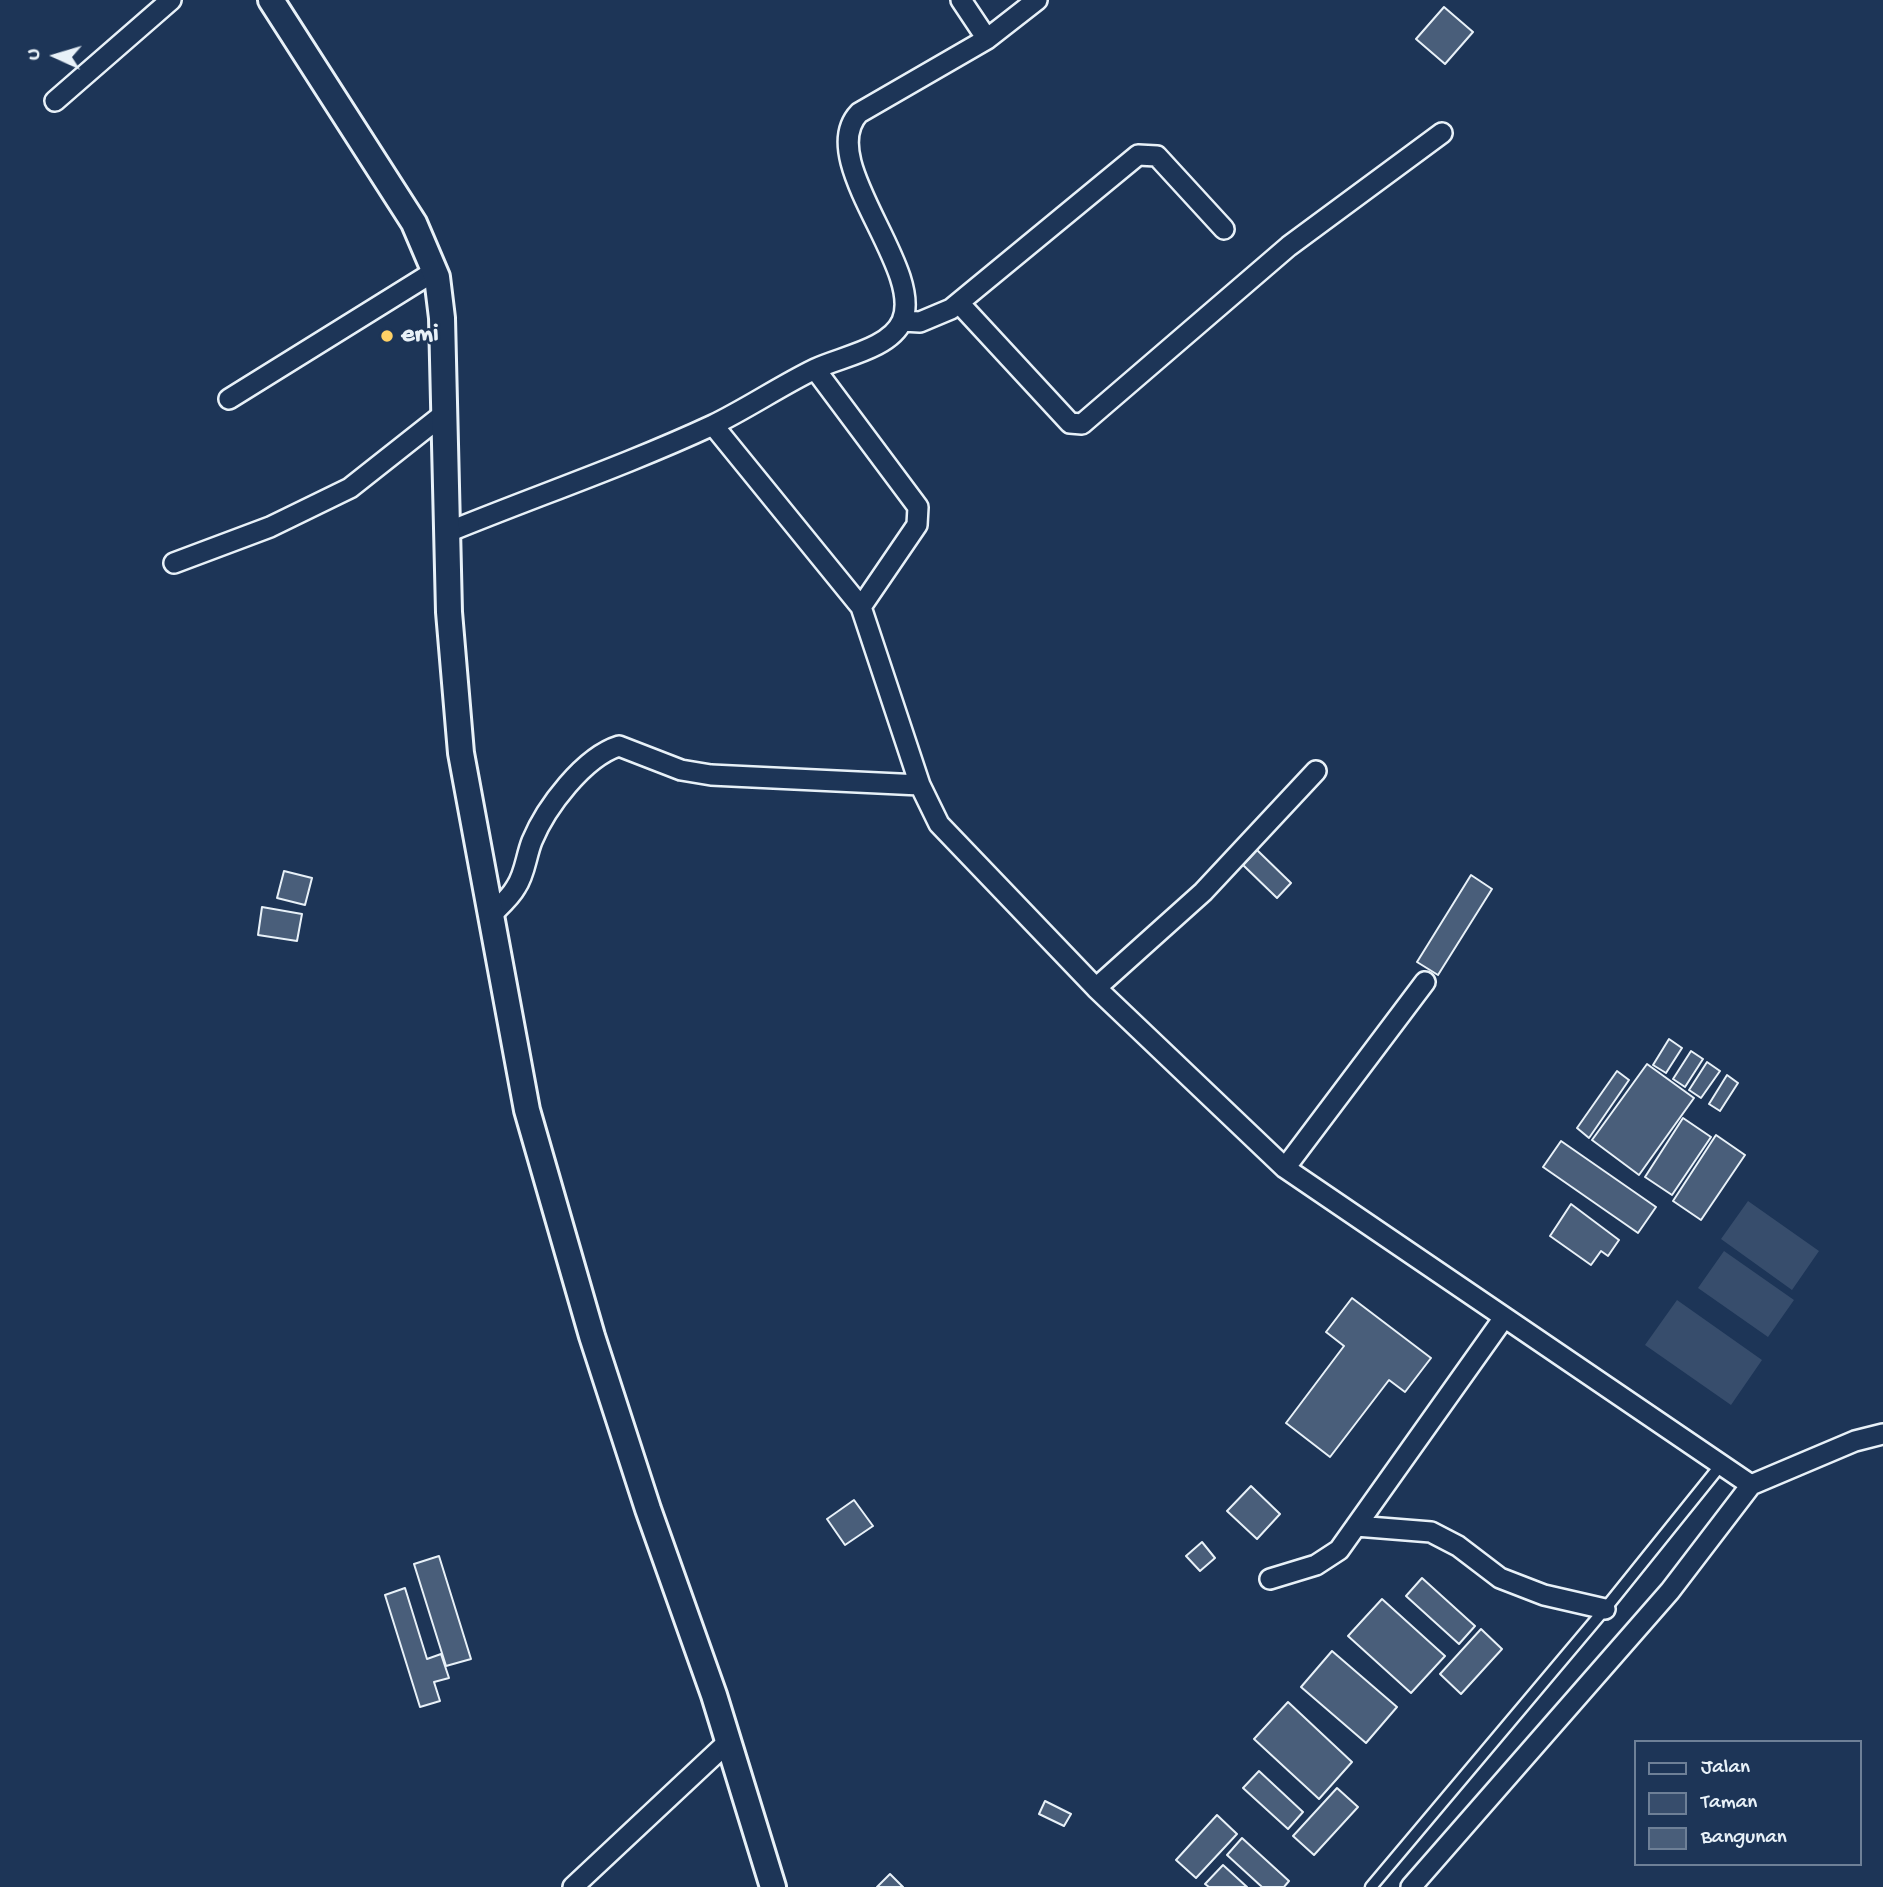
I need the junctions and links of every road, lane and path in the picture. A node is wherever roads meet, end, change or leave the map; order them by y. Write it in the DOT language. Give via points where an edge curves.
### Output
graph roads {
  1 [pos="171,0"];
  2 [pos="271,0"];
  3 [pos="961,0"];
  4 [pos="1037,0"];
  5 [pos="987,39"];
  6 [pos="55,101"];
  7 [pos="1443,133"];
  8 [pos="1224,229"];
  9 [pos="435,271"];
  10 [pos="959,303"];
  11 [pos="902,321"];
  12 [pos="815,369"];
  13 [pos="229,399"];
  14 [pos="445,413"];
  15 [pos="713,425"];
  16 [pos="448,532"];
  17 [pos="174,564"];
  18 [pos="861,607"];
  19 [pos="1316,771"];
  20 [pos="920,785"];
  21 [pos="490,916"];
  22 [pos="1425,982"];
  23 [pos="1096,988"];
  24 [pos="1285,1168"];
  25 [pos="1503,1320"];
  26 [pos="1883,1434"];
  27 [pos="1720,1466"];
  28 [pos="1751,1485"];
  29 [pos="1356,1526"];
  30 [pos="1270,1579"];
  31 [pos="1605,1609"];
  32 [pos="728,1742"];
  33 [pos="573,1887"];
  34 [pos="773,1887"];
  35 [pos="1371,1887"];
  36 [pos="1411,1887"];
  1 -- 6 [label="street"];
  2 -- 9 [label="street" via="414,223"];
  3 -- 5 [label="street"];
  4 -- 5 [label="street"];
  5 -- 11 [label="street" via="859,113 847,132 849,158 903,289"];
  7 -- 10 [label="street" via="1289,246 1082,424 1070,423"];
  8 -- 10 [label="street" via="1157,156 1138,155"];
  9 -- 13 [label="street"];
  9 -- 14 [label="street" via="442,318"];
  10 -- 11 [label="street" via="934,318"];
  11 -- 12 [label="street" via="877,343"];
  12 -- 15 [label="street"];
  12 -- 18 [label="street" via="918,507 917,525"];
  14 -- 16 [label="street"];
  14 -- 17 [label="street" via="351,488 270,527"];
  15 -- 16 [label="street"];
  15 -- 18 [label="street"];
  16 -- 21 [label="street" via="449,612 461,753"];
  18 -- 20 [label="street"];
  19 -- 23 [label="street" via="1203,892"];
  20 -- 21 [label="street" via="711,775 681,770 619,746 611,748 550,805 518,885"];
  20 -- 23 [label="street" via="939,824"];
  21 -- 32 [label="street" via="527,1110 558,1225 643,1495"];
  22 -- 24 [label="street"];
  23 -- 24 [label="street"];
  24 -- 25 [label="street"];
  25 -- 27 [label="street"];
  25 -- 29 [label="street"];
  26 -- 28 [label="street" via="1855,1441"];
  27 -- 28 [label="street"];
  27 -- 31 [label="lane"];
  28 -- 36 [label="street" via="1670,1591"];
  29 -- 30 [label="street" via="1339,1550 1316,1565"];
  29 -- 31 [label="street" via="1431,1532 1500,1578 1544,1595"];
  31 -- 35 [label="lane"];
  32 -- 33 [label="street"];
  32 -- 34 [label="street"];
}
